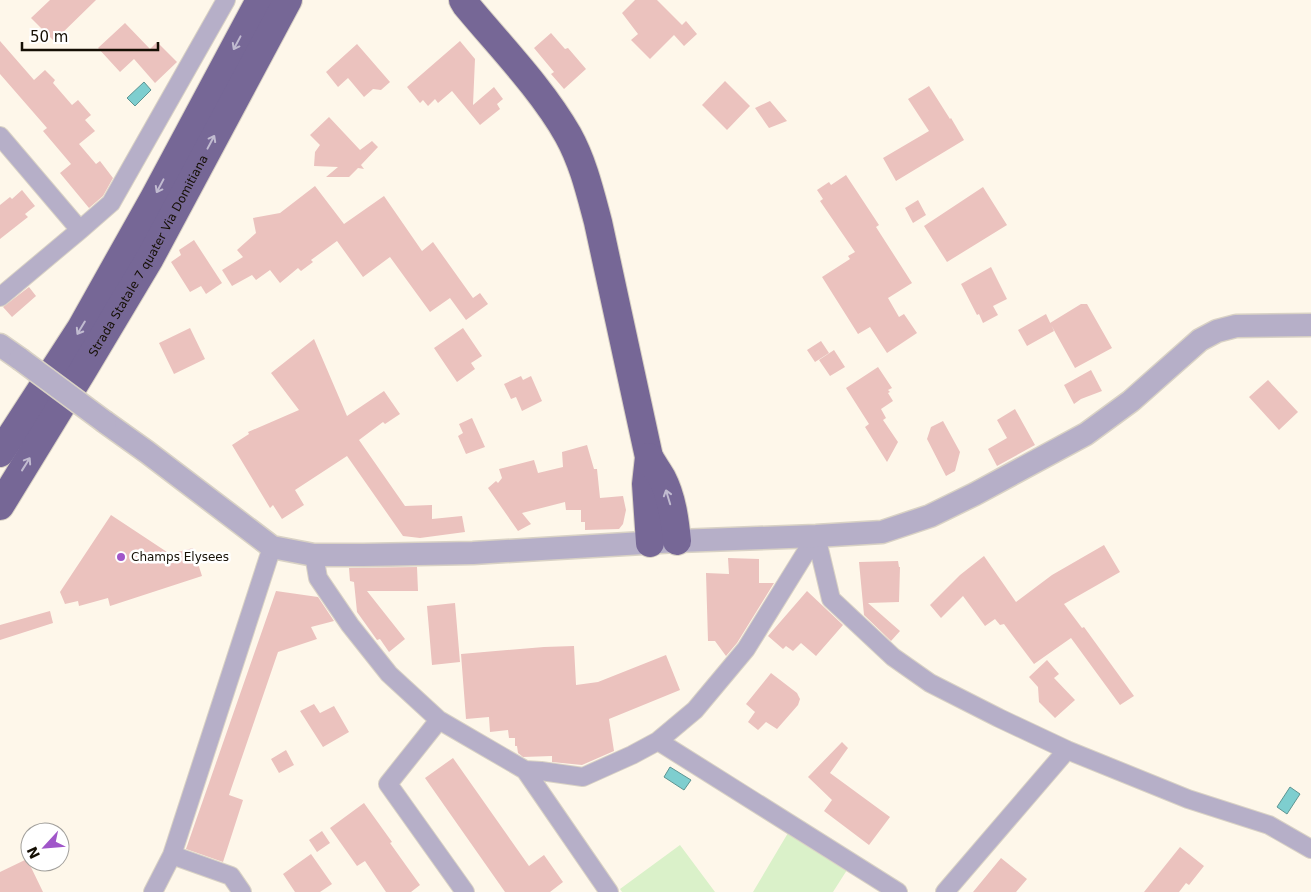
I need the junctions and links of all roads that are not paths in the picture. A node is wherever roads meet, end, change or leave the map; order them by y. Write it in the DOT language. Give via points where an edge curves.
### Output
graph roads {
  1 [pos="226,0"];
  2 [pos="260,0"];
  3 [pos="288,0"];
  4 [pos="308,0"];
  5 [pos="462,2"];
  6 [pos="276,24"];
  7 [pos="0,136"];
  8 [pos="80,230"];
  9 [pos="0,297"];
  10 [pos="1311,325"];
  11 [pos="0,345"];
  12 [pos="0,453"];
  13 [pos="0,506"];
  14 [pos="816,536"];
  15 [pos="663,542"];
  16 [pos="272,548"];
  17 [pos="314,555"];
  18 [pos="439,720"];
  19 [pos="658,741"];
  20 [pos="1067,750"];
  21 [pos="525,770"];
  22 [pos="1311,849"];
  23 [pos="172,855"];
  24 [pos="153,892"];
  25 [pos="242,892"];
  26 [pos="465,892"];
  27 [pos="609,892"];
  28 [pos="898,892"];
  29 [pos="945,892"];
  1 -- 8 [label="street" via="110,203"];
  2 -- 12 [label="highway, Strada Statale 7 quater Via Domitiana, one-way" via="81,328"];
  3 -- 6 [label="highway, Strada Statale 7 quater Via Domitiana"];
  4 -- 6 [label="highway"];
  5 -- 15 [label="highway" via="553,111 581,163 598,222 649,457 663,480 670,501 675,525"];
  13 -- 6 [label="highway, Strada Statale 7 quater Via Domitiana, one-way" via="150,258"];
  7 -- 8 [label="street"];
  8 -- 9 [label="street"];
  10 -- 14 [label="street" via="1236,326 1217,331 1200,340 1131,401 1086,434 975,494 930,516 882,532"];
  11 -- 16 [label="street, bridge"];
  14 -- 15 [label="street"];
  14 -- 19 [label="street" via="746,649 695,710"];
  14 -- 20 [label="street" via="831,598 893,657 930,683"];
  15 -- 17 [label="street" via="473,553"];
  16 -- 17 [label="street"];
  16 -- 23 [label="street"];
  17 -- 18 [label="street" via="318,578 350,625 389,674"];
  18 -- 21 [label="street"];
  18 -- 26 [label="street" via="388,784"];
  19 -- 21 [label="street" via="583,777"];
  19 -- 28 [label="street"];
  20 -- 22 [label="street" via="1188,800 1269,826"];
  20 -- 29 [label="street"];
  21 -- 27 [label="street"];
  23 -- 24 [label="street"];
  23 -- 25 [label="street" via="231,876"];
}
